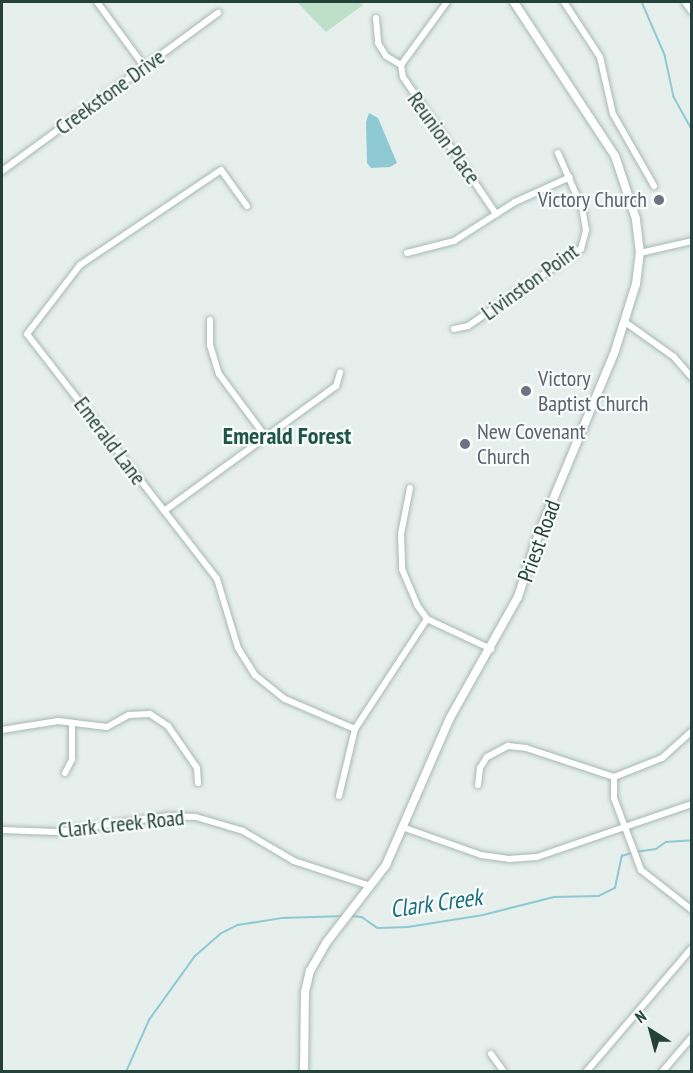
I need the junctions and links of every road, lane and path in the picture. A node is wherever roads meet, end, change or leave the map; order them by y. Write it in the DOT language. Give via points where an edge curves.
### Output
graph roads {
  1 [pos="97,2"];
  2 [pos="447,2"];
  3 [pos="514,2"];
  4 [pos="564,2"];
  5 [pos="685,2"];
  6 [pos="692,12"];
  7 [pos="218,13"];
  8 [pos="376,18"];
  9 [pos="401,65"];
  10 [pos="144,66"];
  11 [pos="558,153"];
  12 [pos="2,171"];
  13 [pos="570,177"];
  14 [pos="654,186"];
  15 [pos="247,206"];
  16 [pos="496,214"];
  17 [pos="692,241"];
  18 [pos="407,253"];
  19 [pos="640,253"];
  20 [pos="210,320"];
  21 [pos="625,322"];
  22 [pos="454,329"];
  23 [pos="340,373"];
  24 [pos="692,378"];
  25 [pos="265,436"];
  26 [pos="410,488"];
  27 [pos="164,511"];
  28 [pos="427,619"];
  29 [pos="491,649"];
  30 [pos="72,723"];
  31 [pos="355,729"];
  32 [pos="2,730"];
  33 [pos="692,731"];
  34 [pos="65,772"];
  35 [pos="614,777"];
  36 [pos="198,783"];
  37 [pos="478,785"];
  38 [pos="339,796"];
  39 [pos="692,804"];
  40 [pos="402,827"];
  41 [pos="624,827"];
  42 [pos="2,830"];
  43 [pos="370,886"];
  44 [pos="692,910"];
  45 [pos="692,948"];
  46 [pos="689,957"];
  47 [pos="692,1037"];
  48 [pos="491,1054"];
  49 [pos="304,1071"];
  50 [pos="504,1071"];
  51 [pos="586,1071"];
  52 [pos="662,1071"];
  1 -- 10 [label="street"];
  2 -- 9 [label="street, Reunion Place"];
  3 -- 19 [label="street, Priest Road" via="607,140 630,196"];
  4 -- 14 [label="street" via="600,57 613,114"];
  5 -- 6 [label="street"];
  7 -- 10 [label="street, Creekstone Drive"];
  8 -- 9 [label="street" via="381,50"];
  9 -- 16 [label="street, Reunion Place" via="406,86"];
  10 -- 12 [label="street, Creekstone Drive"];
  11 -- 13 [label="street, Livinston Point"];
  13 -- 16 [label="street"];
  13 -- 22 [label="street, Livinston Point" via="586,230 581,249 468,326"];
  15 -- 27 [label="street, Emerald Lane" via="221,170 80,265 27,334"];
  16 -- 18 [label="street" via="454,242"];
  17 -- 19 [label="street"];
  19 -- 21 [label="street, Priest Road"];
  20 -- 25 [label="street" via="210,345 219,374"];
  21 -- 24 [label="street" via="674,357"];
  21 -- 29 [label="street, Priest Road" via="540,531 518,597"];
  23 -- 25 [label="street" via="336,386"];
  25 -- 27 [label="street"];
  26 -- 28 [label="street" via="401,534 402,569 407,586"];
  27 -- 31 [label="street, Emerald Lane" via="217,579 238,648 255,675 285,699"];
  28 -- 29 [label="street"];
  28 -- 31 [label="street"];
  29 -- 40 [label="street, Priest Road" via="450,718"];
  30 -- 32 [label="street" via="20,724"];
  30 -- 34 [label="street" via="72,759"];
  30 -- 36 [label="street" via="107,727 137,713 161,718 197,768"];
  31 -- 38 [label="street"];
  33 -- 35 [label="street" via="662,758"];
  35 -- 37 [label="street" via="526,748 508,746 487,758 480,768"];
  35 -- 41 [label="street" via="614,798"];
  39 -- 41 [label="street"];
  40 -- 41 [label="street" via="481,855 508,859 537,857"];
  40 -- 43 [label="street, Priest Road" via="386,865"];
  41 -- 44 [label="street" via="646,876"];
  42 -- 43 [label="street, Clark Creek Road" via="57,832 169,816 196,817 243,831 304,865"];
  43 -- 49 [label="street, Priest Road" via="318,954 307,978"];
  45 -- 46 [label="street"];
  46 -- 51 [label="street"];
  47 -- 52 [label="street"];
  48 -- 50 [label="street"];
}
